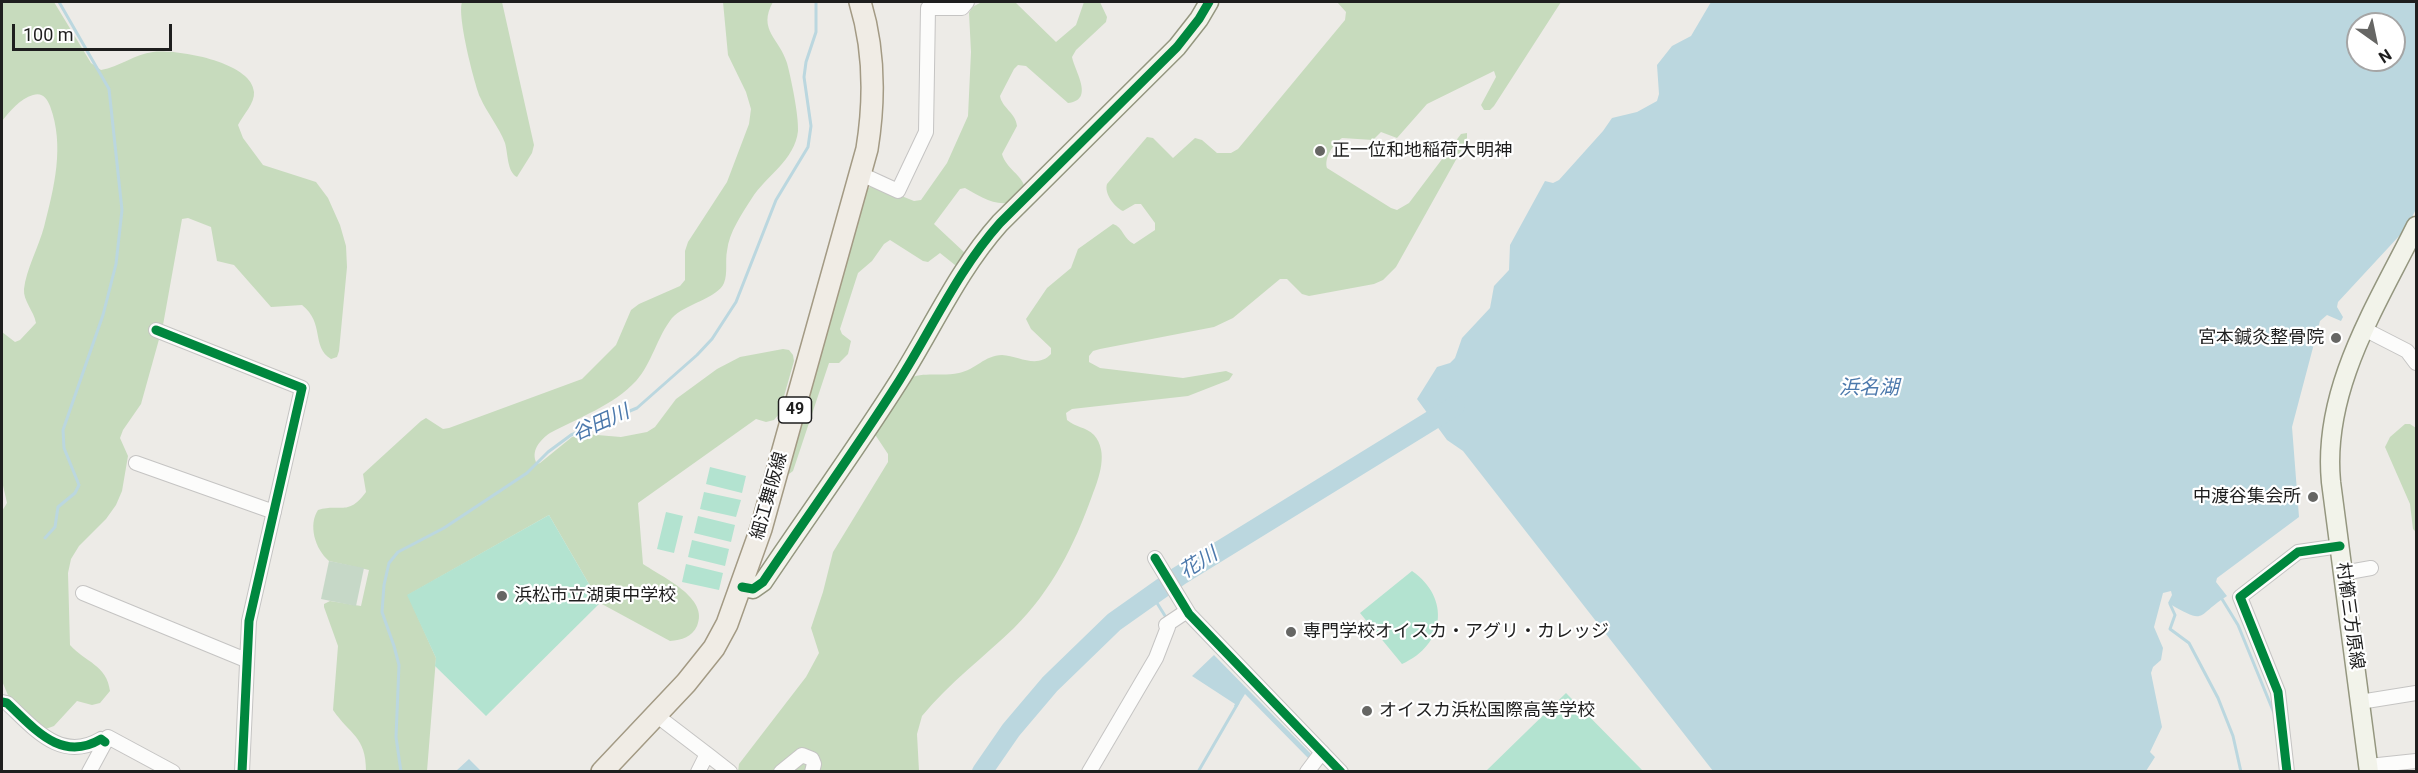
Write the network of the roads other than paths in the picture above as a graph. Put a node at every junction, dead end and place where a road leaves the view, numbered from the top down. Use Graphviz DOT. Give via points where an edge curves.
graph roads {
  1 [pos="860,2"];
  2 [pos="969,2"];
  3 [pos="1209,2"];
  4 [pos="861,174"];
  5 [pos="2416,226"];
  6 [pos="156,330"];
  7 [pos="2364,330"];
  8 [pos="2416,363"];
  9 [pos="136,463"];
  10 [pos="274,512"];
  11 [pos="2340,546"];
  12 [pos="1155,558"];
  13 [pos="2371,568"];
  14 [pos="2343,573"];
  15 [pos="741,587"];
  16 [pos="83,593"];
  17 [pos="1186,610"];
  18 [pos="247,658"];
  19 [pos="2416,693"];
  20 [pos="2,702"];
  21 [pos="2360,702"];
  22 [pos="656,715"];
  23 [pos="105,742"];
  24 [pos="1323,752"];
  25 [pos="708,754"];
  26 [pos="2416,760"];
  27 [pos="2369,769"];
  28 [pos="89,771"];
  29 [pos="172,771"];
  30 [pos="242,771"];
  31 [pos="602,771"];
  32 [pos="698,771"];
  33 [pos="730,771"];
  34 [pos="781,771"];
  35 [pos="812,771"];
  36 [pos="1089,771"];
  37 [pos="1307,771"];
  38 [pos="1341,771"];
  39 [pos="2287,771"];
  1 -- 4 [label="main road, 細江舞阪線 / 49" via="873,80 870,131"];
  2 -- 4 [label="street" via="962,8 928,8 926,132 898,190"];
  3 -- 15 [label="street" via="1177,47 979,247 887,400 763,582 753,589"];
  4 -- 15 [label="main road, 細江舞阪線 / 49" via="761,529"];
  5 -- 7 [label="street, 村櫛三方原線"];
  6 -- 10 [label="street" via="303,388"];
  7 -- 8 [label="street" via="2407,351"];
  7 -- 11 [label="street, 村櫛三方原線" via="2343,381 2331,431 2329,465"];
  9 -- 10 [label="street"];
  10 -- 18 [label="street" via="249,621"];
  11 -- 14 [label="street, 村櫛三方原線"];
  11 -- 39 [label="street" via="2298,552 2240,597 2280,700"];
  12 -- 17 [label="street"];
  13 -- 14 [label="street"];
  14 -- 21 [label="street, 村櫛三方原線"];
  15 -- 22 [label="main road, 細江舞阪線 / 49" via="719,641"];
  16 -- 18 [label="street"];
  17 -- 24 [label="street"];
  17 -- 36 [label="street" via="1166,625 1156,658"];
  18 -- 30 [label="street"];
  19 -- 21 [label="street"];
  20 -- 23 [label="street" via="50,741 81,748 101,739"];
  21 -- 27 [label="street, 村櫛三方原線"];
  22 -- 25 [label="street"];
  22 -- 31 [label="main road, 細江舞阪線 / 49"];
  23 -- 28 [label="street"];
  23 -- 29 [label="street" via="108,737"];
  24 -- 37 [label="street"];
  24 -- 38 [label="street"];
  25 -- 32 [label="street"];
  25 -- 33 [label="street"];
  26 -- 27 [label="street"];
  34 -- 35 [label="street" via="802,755 812,759"];
}
